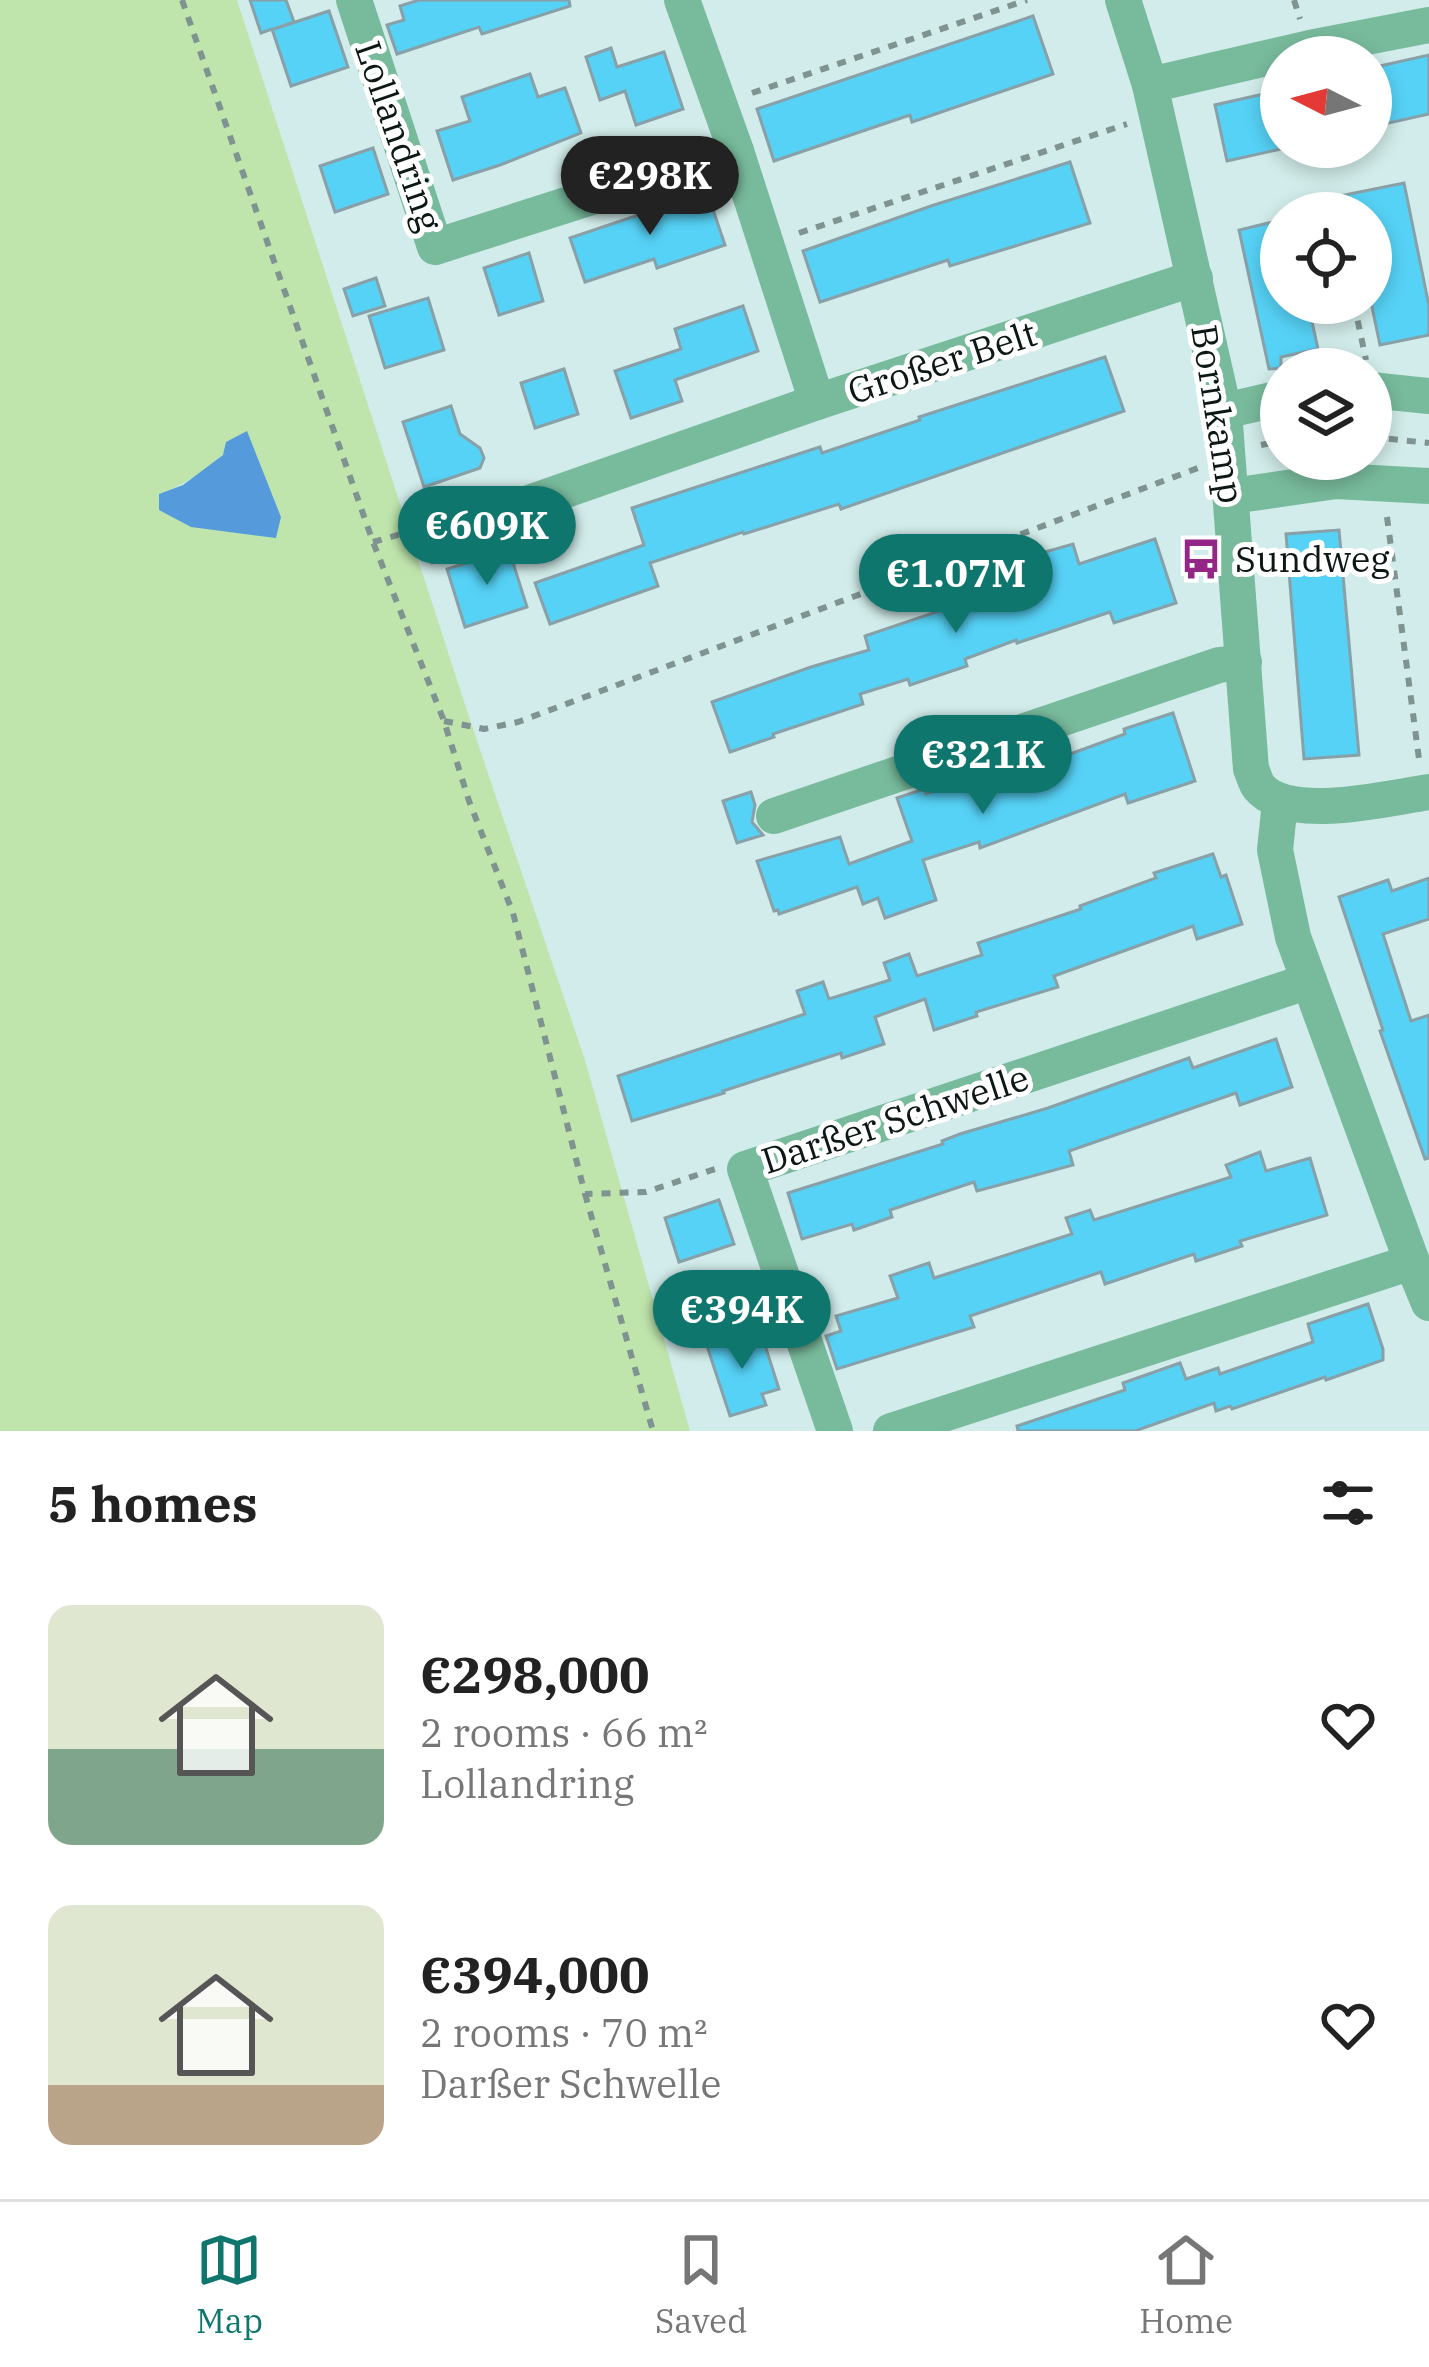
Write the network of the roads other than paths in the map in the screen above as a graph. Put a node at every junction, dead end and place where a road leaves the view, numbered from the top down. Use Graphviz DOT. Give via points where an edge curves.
graph roads {
  1 [pos="354,0"];
  2 [pos="682,0"];
  3 [pos="1123,0"];
  4 [pos="1429,25"];
  5 [pos="1150,85"];
  6 [pos="736,151"];
  7 [pos="1195,278"];
  8 [pos="1392,393"];
  9 [pos="1429,396"];
  10 [pos="817,402"];
  11 [pos="1260,403"];
  12 [pos="1224,411"];
  13 [pos="1429,486"];
  14 [pos="1232,496"];
  15 [pos="483,519"];
  16 [pos="1244,662"];
  17 [pos="1426,792"];
  18 [pos="1280,802"];
  19 [pos="774,816"];
  20 [pos="1309,981"];
  21 [pos="1412,1262"];
  22 [pos="1429,1303"];
  23 [pos="835,1431"];
  24 [pos="891,1431"];
  1 -- 6 [label="street, Lollandring" via="435,247"];
  2 -- 6 [label="street, Großer Belt"];
  3 -- 5 [label="street, Bornkamp"];
  4 -- 5 [label="street"];
  5 -- 7 [label="street, Bornkamp"];
  6 -- 10 [label="street, Großer Belt"];
  7 -- 10 [label="street, Großer Belt"];
  7 -- 12 [label="street, Bornkamp"];
  8 -- 9 [label="street"];
  10 -- 15 [label="street"];
  11 -- 12 [label="street"];
  12 -- 14 [label="street, Bornkamp"];
  13 -- 14 [label="street" via="1336,481"];
  14 -- 16 [label="street, Bornkamp"];
  16 -- 18 [label="street, Bornkamp" via="1251,769 1259,788"];
  16 -- 19 [label="street"];
  17 -- 18 [label="street" via="1313,808"];
  18 -- 20 [label="street" via="1275,850"];
  20 -- 21 [label="street"];
  20 -- 23 [label="street, Darßer Schwelle" via="745,1169"];
  21 -- 22 [label="street"];
  21 -- 24 [label="street"];
}
